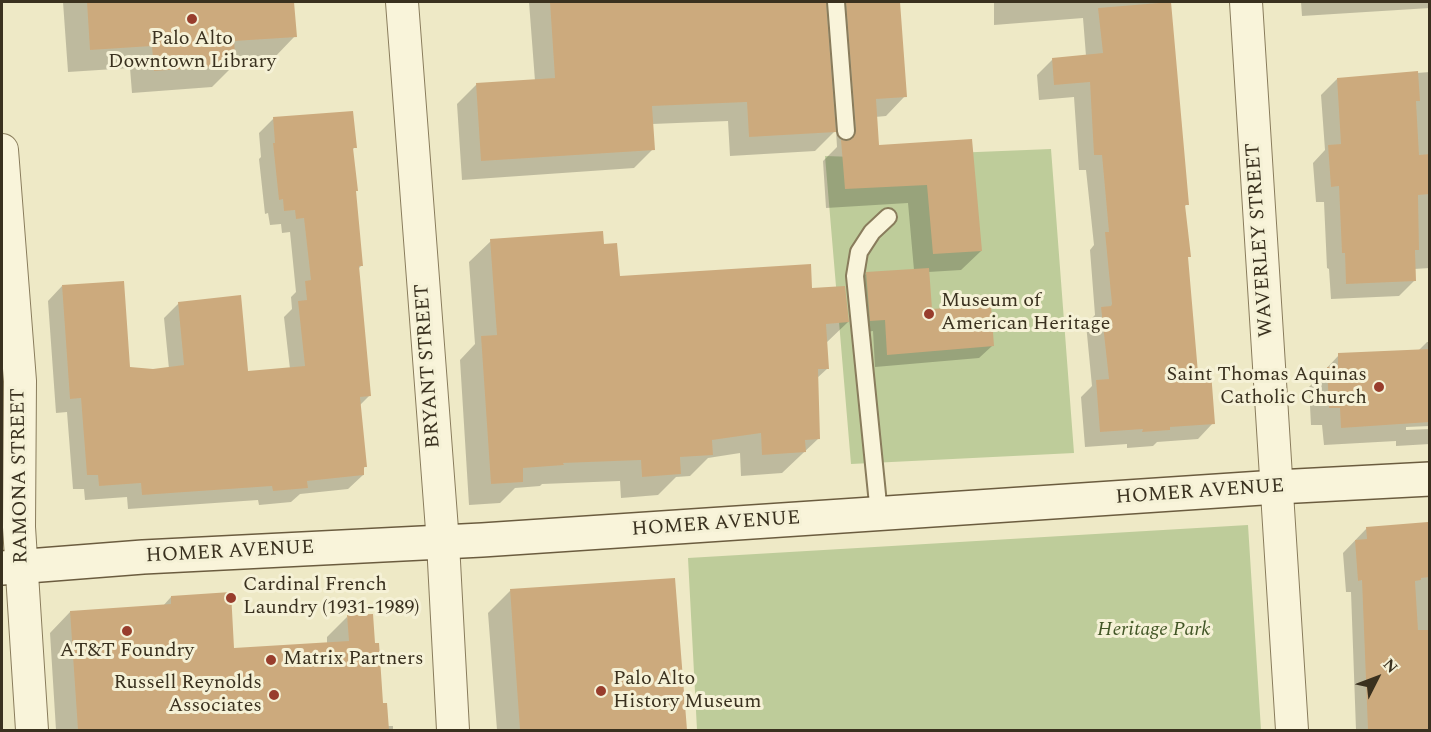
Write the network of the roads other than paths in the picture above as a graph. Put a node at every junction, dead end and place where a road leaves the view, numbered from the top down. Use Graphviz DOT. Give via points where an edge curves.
graph roads {
  1 [pos="402,2"];
  2 [pos="836,2"];
  3 [pos="1246,2"];
  4 [pos="846,131"];
  5 [pos="2,150"];
  6 [pos="888,217"];
  7 [pos="1430,479"];
  8 [pos="1277,487"];
  9 [pos="879,514"];
  10 [pos="442,543"];
  11 [pos="11,567"];
  12 [pos="32,730"];
  13 [pos="453,730"];
  14 [pos="1292,730"];
  1 -- 10 [label="street, BRYANT STREET"];
  2 -- 4 [label="lane"];
  3 -- 8 [label="street, WAVERLEY STREET"];
  5 -- 11 [label="street, RAMONA STREET" via="20,381 18,518"];
  6 -- 9 [label="lane" via="872,231 859,252 855,276"];
  7 -- 8 [label="street, HOMER AVENUE"];
  8 -- 9 [label="street, HOMER AVENUE"];
  8 -- 14 [label="street, WAVERLEY STREET"];
  9 -- 10 [label="street, HOMER AVENUE"];
  10 -- 11 [label="street, HOMER AVENUE"];
  10 -- 13 [label="street, BRYANT STREET"];
  11 -- 12 [label="street, RAMONA STREET"];
}
